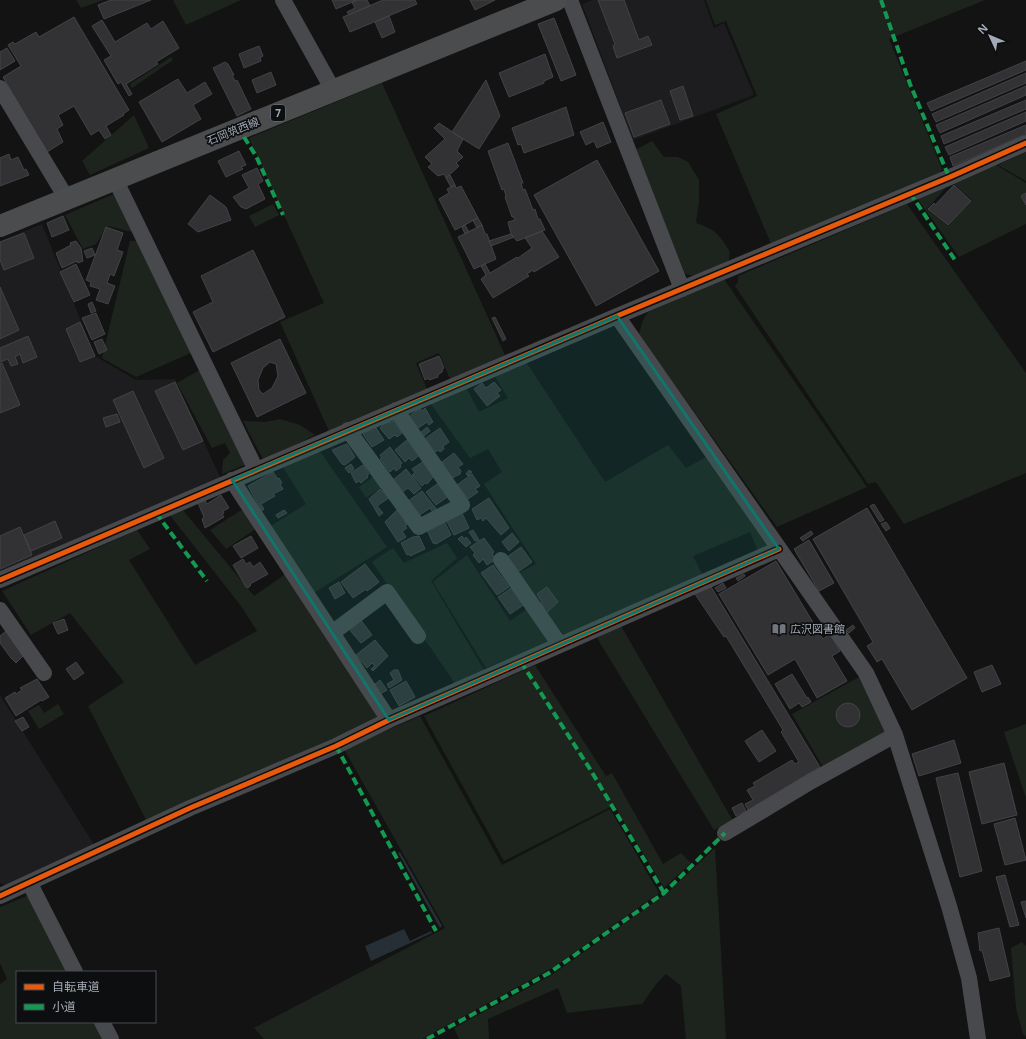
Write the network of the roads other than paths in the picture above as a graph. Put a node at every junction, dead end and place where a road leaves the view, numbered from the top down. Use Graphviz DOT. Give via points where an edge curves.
graph roads {
  1 [pos="283,0"];
  2 [pos="556,0"];
  3 [pos="570,0"];
  4 [pos="0,88"];
  5 [pos="333,90"];
  6 [pos="1026,143"];
  7 [pos="115,179"];
  8 [pos="67,199"];
  9 [pos="0,226"];
  10 [pos="682,289"];
  11 [pos="617,316"];
  12 [pos="396,410"];
  13 [pos="348,430"];
  14 [pos="256,470"];
  15 [pos="232,480"];
  16 [pos="779,549"];
  17 [pos="502,560"];
  18 [pos="0,580"];
  19 [pos="0,610"];
  20 [pos="332,633"];
  21 [pos="418,636"];
  22 [pos="560,645"];
  23 [pos="44,673"];
  24 [pos="389,720"];
  25 [pos="895,735"];
  26 [pos="724,833"];
  27 [pos="30,884"];
  28 [pos="0,896"];
  29 [pos="74,971"];
  30 [pos="103,1023"];
  31 [pos="111,1039"];
  32 [pos="978,1039"];
  1 -- 5 [label="street"];
  2 -- 5 [label="main road, 石岡筑西線 / 7"];
  3 -- 10 [label="street"];
  4 -- 8 [label="street"];
  5 -- 7 [label="main road, 石岡筑西線 / 7"];
  6 -- 10 [label="street"];
  7 -- 8 [label="main road, 石岡筑西線 / 7"];
  7 -- 14 [label="street"];
  8 -- 9 [label="main road, 石岡筑西線 / 7"];
  10 -- 11 [label="street"];
  11 -- 12 [label="street"];
  11 -- 16 [label="street"];
  12 -- 13 [label="street"];
  12 -- 13 [label="street" via="462,505 419,527"];
  13 -- 14 [label="street"];
  14 -- 15 [label="street"];
  15 -- 18 [label="street"];
  15 -- 20 [label="street"];
  16 -- 22 [label="street"];
  16 -- 25 [label="street" via="866,673"];
  17 -- 22 [label="street"];
  19 -- 23 [label="street"];
  20 -- 21 [label="street" via="387,592"];
  20 -- 24 [label="street"];
  22 -- 24 [label="street"];
  24 -- 27 [label="street" via="336,746 190,808"];
  25 -- 26 [label="street"];
  25 -- 32 [label="street" via="969,978"];
  27 -- 28 [label="street"];
  27 -- 29 [label="street"];
  30 -- 31 [label="street"];
}
